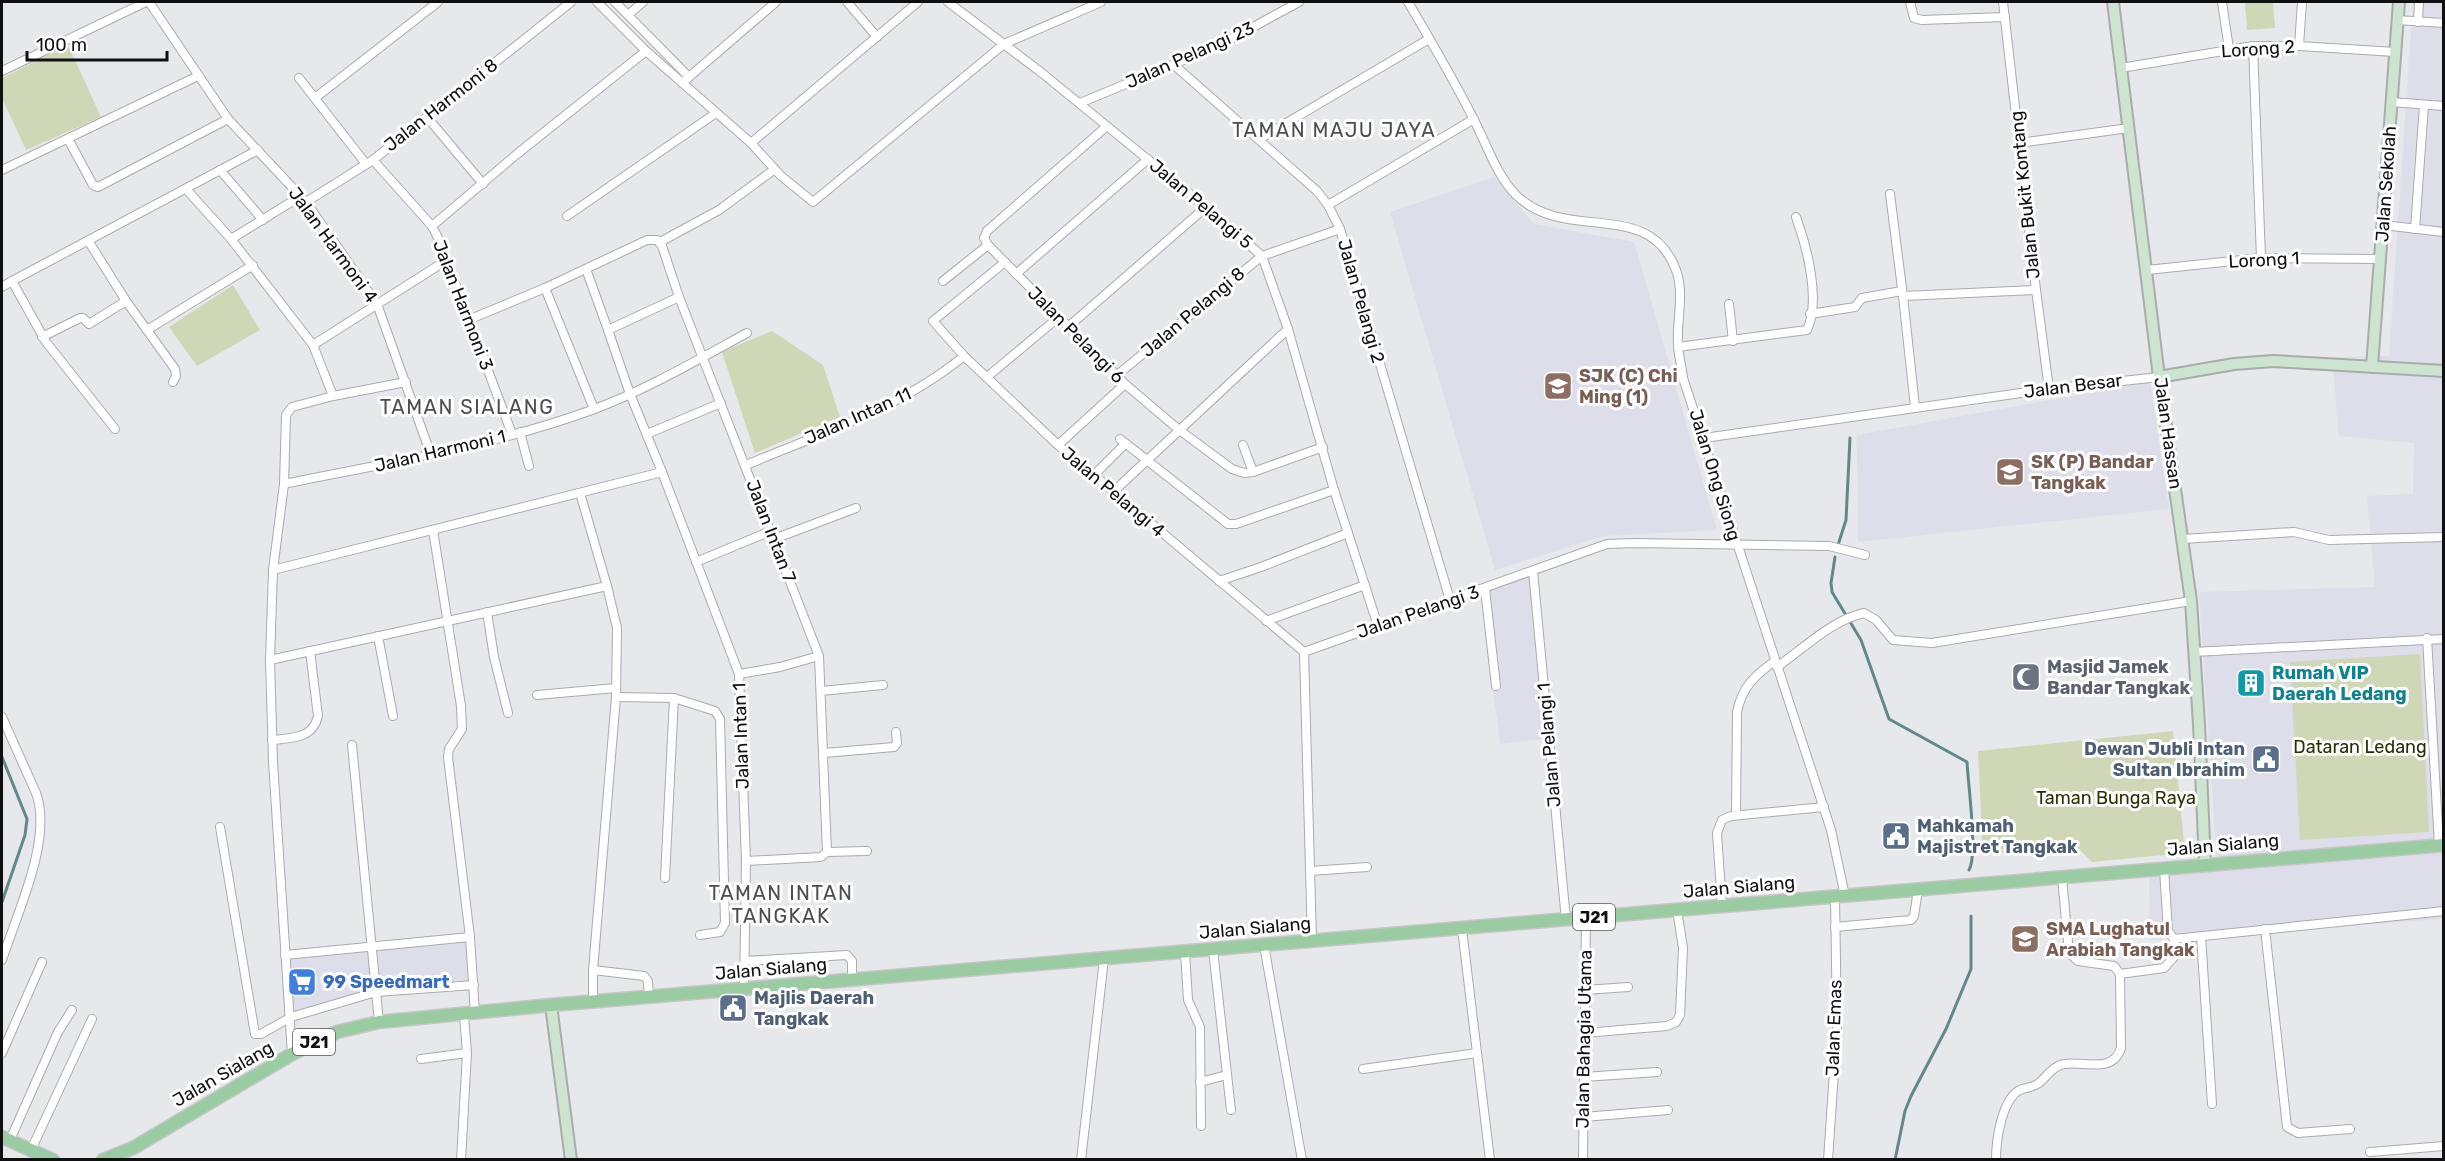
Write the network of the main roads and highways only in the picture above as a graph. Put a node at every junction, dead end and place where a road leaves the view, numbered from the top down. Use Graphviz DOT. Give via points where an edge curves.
graph roads {
  1 [pos="2441,845"];
  2 [pos="6,1138"];
  3 [pos="53,1160"];
  4 [pos="103,1160"];
  1 -- 4 [label="main road, Jalan Sialang / J21" via="379,1022 337,1032 292,1054 133,1148"];
  2 -- 3 [label="main road"];
}
